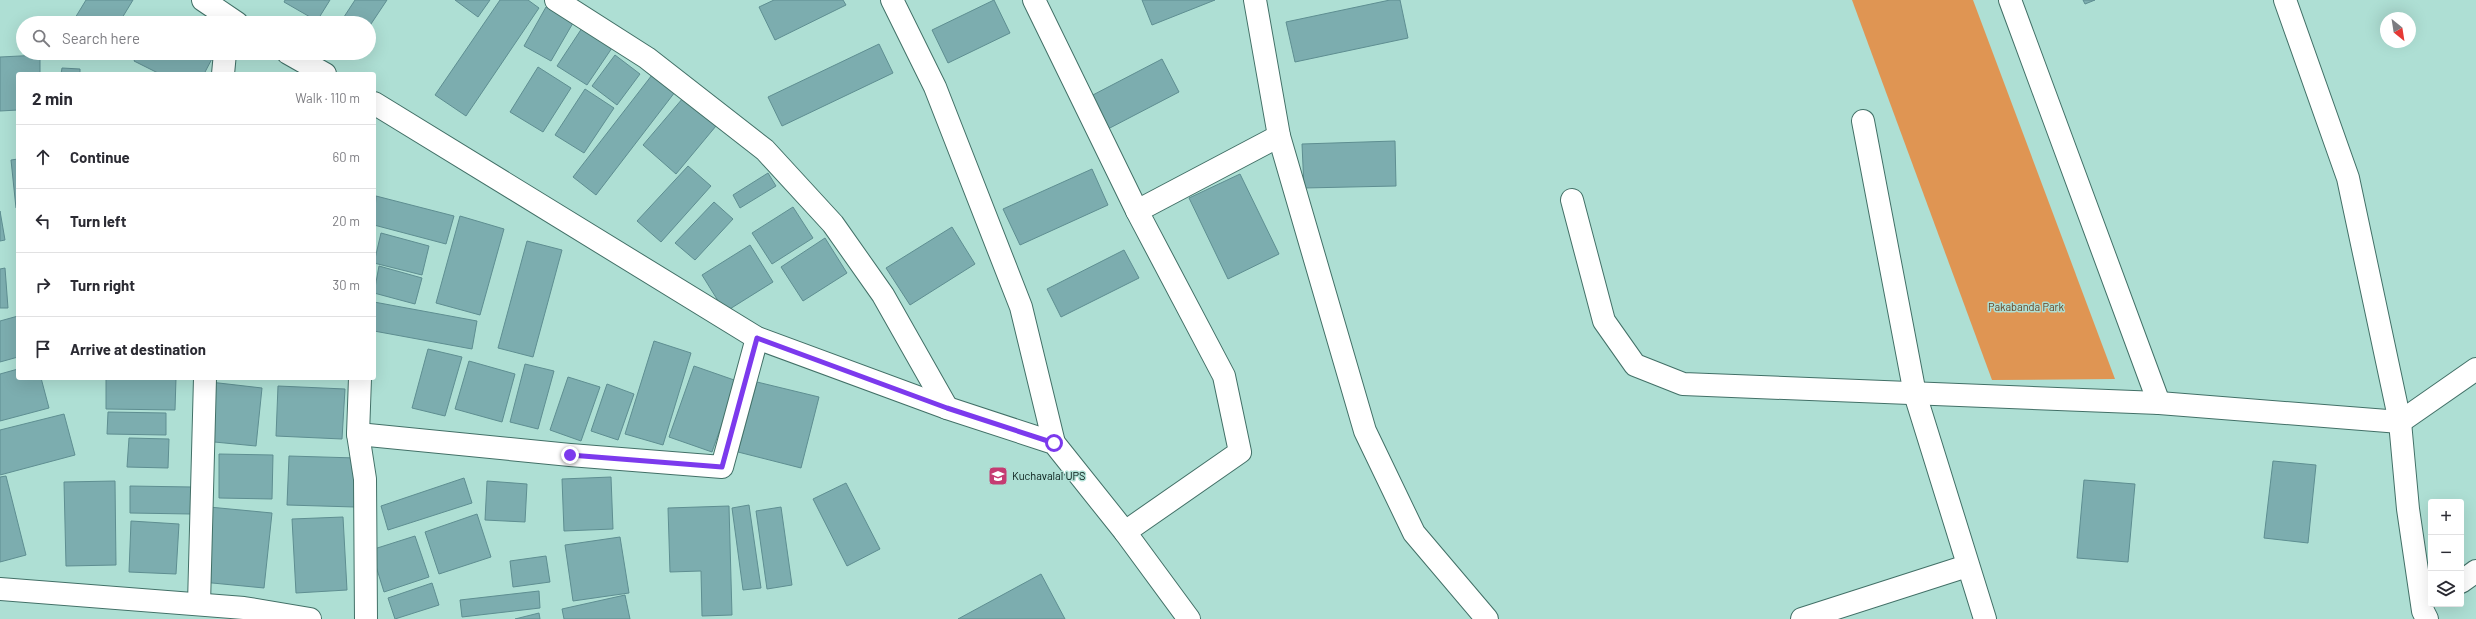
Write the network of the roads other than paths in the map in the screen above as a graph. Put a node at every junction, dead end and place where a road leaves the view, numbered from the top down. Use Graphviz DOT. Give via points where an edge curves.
graph roads {
  1 [pos="203,0"];
  2 [pos="556,0"];
  3 [pos="892,0"];
  4 [pos="1034,0"];
  5 [pos="1255,0"];
  6 [pos="2010,0"];
  7 [pos="2285,0"];
  8 [pos="224,16"];
  9 [pos="224,60"];
  10 [pos="300,60"];
  11 [pos="223,72"];
  12 [pos="321,72"];
  13 [pos="376,104"];
  14 [pos="1863,122"];
  15 [pos="1279,136"];
  16 [pos="1572,200"];
  17 [pos="1137,210"];
  18 [pos="757,338"];
  19 [pos="2476,369"];
  20 [pos="205,380"];
  21 [pos="360,380"];
  22 [pos="1915,394"];
  23 [pos="2159,404"];
  24 [pos="947,408"];
  25 [pos="2400,422"];
  26 [pos="358,434"];
  27 [pos="1054,443"];
  28 [pos="1125,532"];
  29 [pos="1967,566"];
  30 [pos="2476,571"];
  31 [pos="2464,580"];
  32 [pos="0,589"];
  33 [pos="199,604"];
  34 [pos="2427,611"];
  35 [pos="244,613"];
  36 [pos="310,619"];
  37 [pos="366,619"];
  38 [pos="1189,619"];
  39 [pos="1487,619"];
  40 [pos="1802,619"];
  41 [pos="1985,619"];
  1 -- 8 [label="street"];
  2 -- 24 [label="street" via="647,58 765,150 833,224 883,295"];
  3 -- 27 [label="street" via="935,87 1021,307"];
  4 -- 17 [label="street"];
  5 -- 15 [label="street"];
  6 -- 23 [label="street"];
  7 -- 25 [label="street" via="2348,178"];
  9 -- 11 [label="street"];
  10 -- 12 [label="street"];
  13 -- 18 [label="street"];
  14 -- 22 [label="street"];
  15 -- 17 [label="street"];
  15 -- 39 [label="street" via="1365,431 1414,533"];
  16 -- 22 [label="street" via="1604,321 1635,364 1683,384"];
  17 -- 28 [label="street" via="1224,376 1240,452"];
  18 -- 24 [label="street"];
  18 -- 26 [label="street" via="722,467"];
  19 -- 25 [label="street"];
  20 -- 33 [label="street"];
  21 -- 26 [label="street"];
  22 -- 23 [label="street"];
  22 -- 29 [label="street"];
  23 -- 25 [label="street"];
  24 -- 27 [label="street"];
  25 -- 34 [label="street" via="2408,509"];
  26 -- 37 [label="street" via="365,479"];
  27 -- 28 [label="street"];
  28 -- 38 [label="street"];
  29 -- 40 [label="street"];
  29 -- 41 [label="street"];
  30 -- 31 [label="street"];
  32 -- 33 [label="street"];
  33 -- 35 [label="street"];
  35 -- 36 [label="street"];
}
